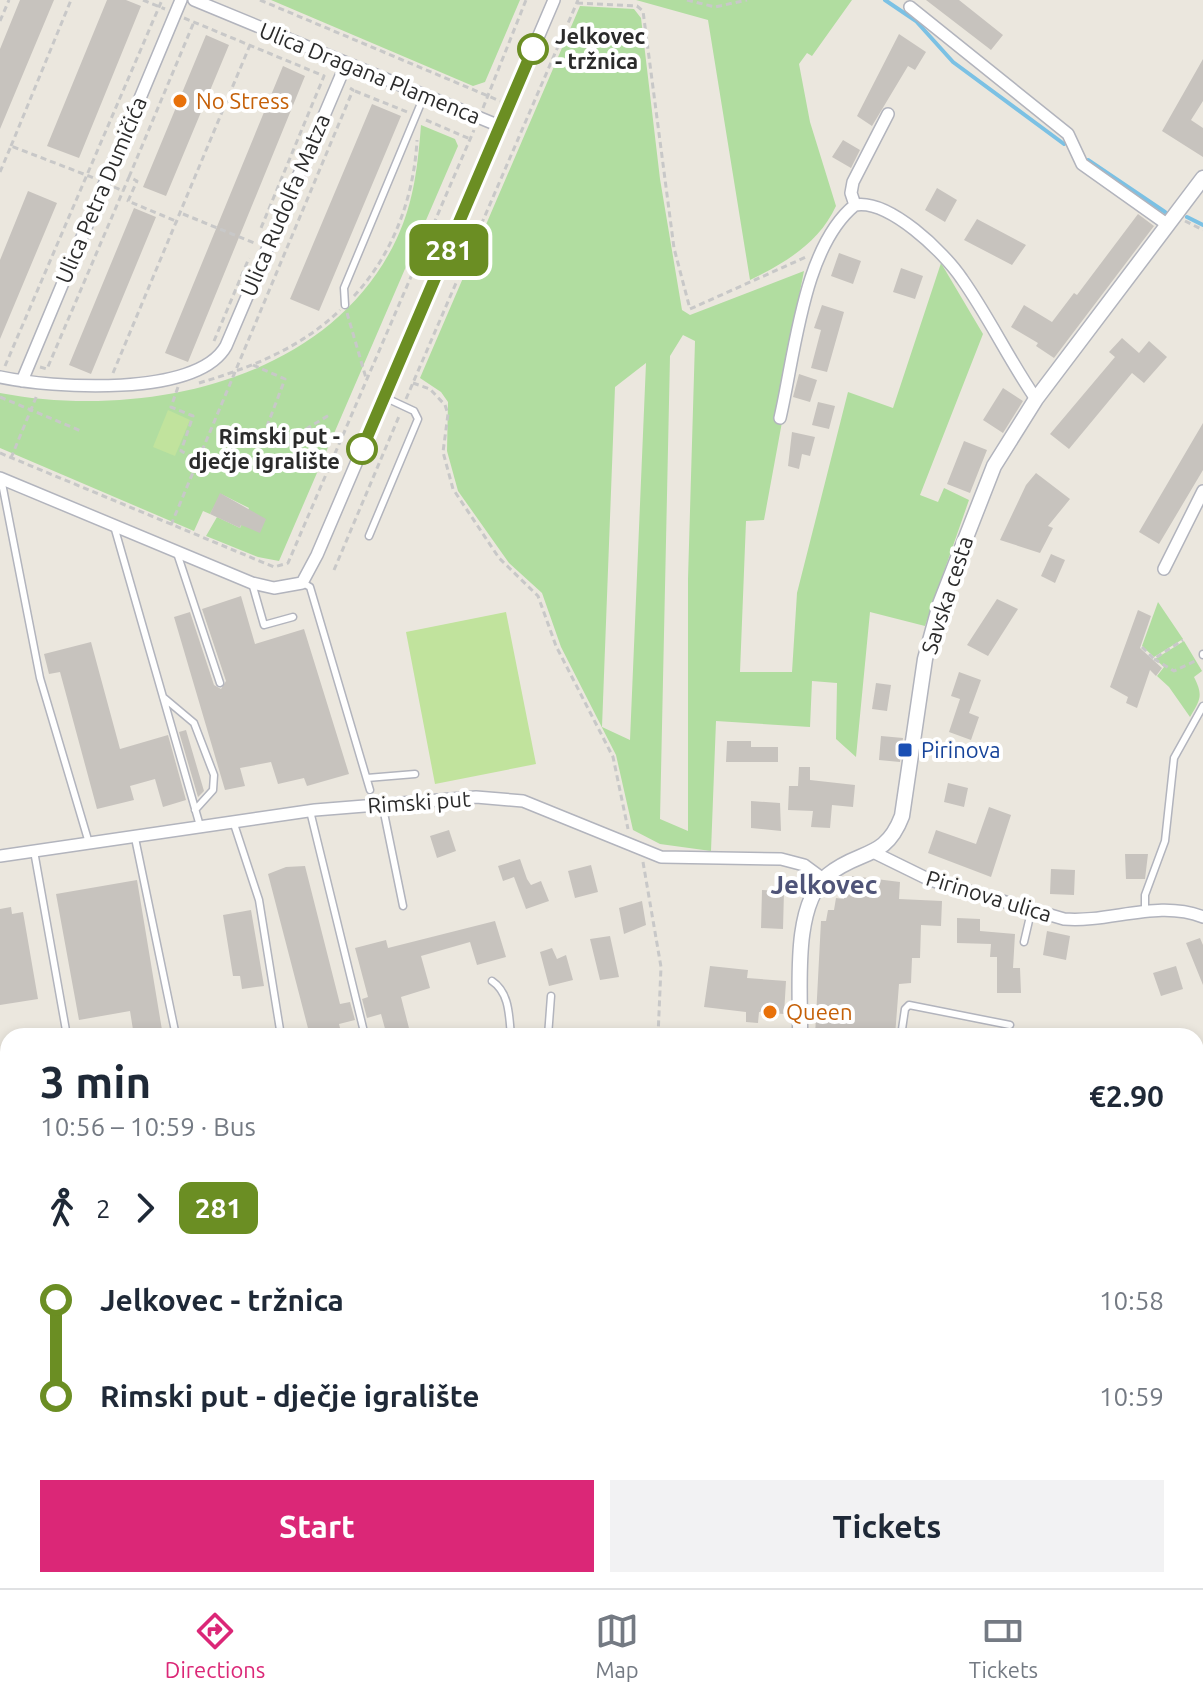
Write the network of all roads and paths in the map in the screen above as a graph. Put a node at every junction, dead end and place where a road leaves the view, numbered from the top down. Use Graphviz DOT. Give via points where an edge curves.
graph roads {
  1 [pos="9,0"];
  2 [pos="71,0"];
  3 [pos="143,0"];
  4 [pos="162,0"];
  5 [pos="181,0"];
  6 [pos="194,0"];
  7 [pos="260,0"];
  8 [pos="526,0"];
  9 [pos="554,0"];
  10 [pos="644,0"];
  11 [pos="687,0"];
  12 [pos="747,0"];
  13 [pos="578,2"];
  14 [pos="157,6"];
  15 [pos="637,6"];
  16 [pos="910,7"];
  17 [pos="181,17"];
  18 [pos="0,21"];
  19 [pos="194,22"];
  20 [pos="344,36"];
  21 [pos="341,44"];
  22 [pos="250,45"];
  23 [pos="346,64"];
  24 [pos="343,85"];
  25 [pos="353,90"];
  26 [pos="424,96"];
  27 [pos="487,96"];
  28 [pos="521,111"];
  29 [pos="529,114"];
  30 [pos="888,114"];
  31 [pos="417,116"];
  32 [pos="479,118"];
  33 [pos="502,127"];
  34 [pos="470,139"];
  35 [pos="11,146"];
  36 [pos="0,172"];
  37 [pos="86,175"];
  38 [pos="129,177"];
  39 [pos="1203,178"];
  40 [pos="98,180"];
  41 [pos="109,185"];
  42 [pos="123,191"];
  43 [pos="855,205"];
  44 [pos="182,213"];
  45 [pos="1171,221"];
  46 [pos="178,222"];
  47 [pos="261,229"];
  48 [pos="1203,230"];
  49 [pos="260,246"];
  50 [pos="820,250"];
  51 [pos="249,257"];
  52 [pos="345,305"];
  53 [pos="223,345"];
  54 [pos="253,365"];
  55 [pos="40,367"];
  56 [pos="47,369"];
  57 [pos="237,372"];
  58 [pos="2,373"];
  59 [pos="51,374"];
  60 [pos="126,375"];
  61 [pos="367,380"];
  62 [pos="22,381"];
  63 [pos="413,383"];
  64 [pos="178,387"];
  65 [pos="166,390"];
  66 [pos="29,393"];
  67 [pos="0,397"];
  68 [pos="384,397"];
  69 [pos="406,399"];
  70 [pos="1036,399"];
  71 [pos="31,410"];
  72 [pos="401,411"];
  73 [pos="331,414"];
  74 [pos="780,418"];
  75 [pos="81,431"];
  76 [pos="278,440"];
  77 [pos="0,453"];
  78 [pos="11,458"];
  79 [pos="199,460"];
  80 [pos="332,462"];
  81 [pos="0,478"];
  82 [pos="1203,491"];
  83 [pos="171,525"];
  84 [pos="114,526"];
  85 [pos="369,536"];
  86 [pos="177,553"];
  87 [pos="1164,569"];
  88 [pos="334,570"];
  89 [pos="252,583"];
  90 [pos="302,583"];
  91 [pos="293,617"];
  92 [pos="1183,640"];
  93 [pos="1142,647"];
  94 [pos="1154,659"];
  95 [pos="1196,661"];
  96 [pos="220,683"];
  97 [pos="163,697"];
  98 [pos="1203,706"];
  99 [pos="415,774"];
  100 [pos="367,778"];
  101 [pos="370,790"];
  102 [pos="382,803"];
  103 [pos="195,810"];
  104 [pos="310,811"];
  105 [pos="234,824"];
  106 [pos="201,829"];
  107 [pos="629,837"];
  108 [pos="135,838"];
  109 [pos="89,844"];
  110 [pos="34,851"];
  111 [pos="875,853"];
  112 [pos="0,856"];
  113 [pos="643,862"];
  114 [pos="823,879"];
  115 [pos="403,906"];
  116 [pos="1145,911"];
  117 [pos="1031,912"];
  118 [pos="1203,916"];
  119 [pos="1024,942"];
  120 [pos="492,981"];
  121 [pos="551,996"];
  122 [pos="1010,1025"];
  123 [pos="66,1028"];
  124 [pos="174,1028"];
  125 [pos="280,1028"];
  126 [pos="363,1028"];
  127 [pos="511,1028"];
  128 [pos="549,1028"];
  129 [pos="658,1028"];
  130 [pos="800,1028"];
  131 [pos="902,1028"];
  1 -- 18 [label="path"];
  2 -- 35 [label="path"];
  3 -- 14 [label="path"];
  4 -- 14 [label="path"];
  5 -- 62 [label="street, Ulica Petra Dumičića"];
  6 -- 23 [label="street, Ulica Dragana Plamenca"];
  7 -- 20 [label="path"];
  8 -- 27 [label="path"];
  9 -- 33 [label="street"];
  10 -- 15 [label="path"];
  11 -- 12 [label="path" via="715,7"];
  13 -- 15 [label="path"];
  13 -- 29 [label="path"];
  14 -- 37 [label="path"];
  15 -- 50 [label="path" via="645,17 674,248 690,309"];
  16 -- 45 [label="street" via="1068,134 1082,164"];
  17 -- 19 [label="path"];
  19 -- 22 [label="path"];
  19 -- 38 [label="path"];
  20 -- 21 [label="path"];
  20 -- 27 [label="path"];
  22 -- 44 [label="path"];
  22 -- 47 [label="path" via="324,76"];
  23 -- 26 [label="street, Ulica Dragana Plamenca"];
  23 -- 53 [label="street, Ulica Rudolfa Matza"];
  24 -- 25 [label="path"];
  25 -- 31 [label="path"];
  25 -- 57 [label="path"];
  26 -- 31 [label="lane"];
  26 -- 32 [label="street, Ulica Dragana Plamenca"];
  27 -- 32 [label="path"];
  28 -- 29 [label="path"];
  29 -- 63 [label="path"];
  30 -- 43 [label="street" via="853,182"];
  31 -- 34 [label="path"];
  31 -- 52 [label="lane" via="344,288"];
  31 -- 52 [label="path" via="408,200 394,237 366,283"];
  32 -- 33 [label="street, Ulica Dragana Plamenca"];
  32 -- 34 [label="path"];
  33 -- 68 [label="street"];
  34 -- 61 [label="path"];
  35 -- 36 [label="path"];
  35 -- 37 [label="path"];
  37 -- 40 [label="path"];
  37 -- 58 [label="path"];
  38 -- 42 [label="path"];
  38 -- 46 [label="path" via="137,181 128,201"];
  39 -- 45 [label="street, Savska cesta"];
  41 -- 42 [label="path"];
  42 -- 56 [label="path"];
  43 -- 50 [label="street"];
  43 -- 70 [label="street" via="886,210 948,261"];
  44 -- 46 [label="path"];
  44 -- 49 [label="path"];
  45 -- 48 [label="path"];
  45 -- 70 [label="street, Savska cesta"];
  46 -- 60 [label="path" via="111,377"];
  50 -- 74 [label="street"];
  51 -- 53 [label="path" via="212,341"];
  52 -- 54 [label="path" via="301,340"];
  52 -- 61 [label="path"];
  53 -- 62 [label="street" via="214,363 204,368 142,383"];
  54 -- 57 [label="path"];
  54 -- 76 [label="path" via="285,379 264,434"];
  55 -- 56 [label="path"];
  56 -- 59 [label="path"];
  57 -- 64 [label="path"];
  57 -- 79 [label="path"];
  58 -- 62 [label="street"];
  61 -- 80 [label="path"];
  63 -- 69 [label="path"];
  63 -- 107 [label="path" via="430,389 445,405 443,452 453,489 499,558 538,596 556,646 613,757"];
  64 -- 65 [label="path"];
  64 -- 79 [label="path" via="171,407 193,416 181,451"];
  66 -- 71 [label="path" via="38,394"];
  67 -- 71 [label="path"];
  68 -- 85 [label="lane" via="414,411 418,419"];
  68 -- 90 [label="street"];
  70 -- 111 [label="street, Savska cesta" via="994,466 940,604 925,659 902,816 895,834"];
  71 -- 75 [label="path"];
  71 -- 78 [label="path"];
  72 -- 88 [label="path"];
  73 -- 76 [label="path"];
  76 -- 80 [label="path"];
  77 -- 78 [label="path"];
  78 -- 83 [label="path"];
  79 -- 83 [label="path"];
  80 -- 83 [label="path" via="288,563 281,567"];
  81 -- 84 [label="street"];
  81 -- 109 [label="lane" via="40,678"];
  82 -- 87 [label="street"];
  84 -- 86 [label="street"];
  84 -- 97 [label="lane"];
  86 -- 89 [label="street"];
  86 -- 96 [label="lane"];
  89 -- 90 [label="street" via="283,588"];
  89 -- 91 [label="lane" via="264,625"];
  90 -- 100 [label="lane" via="310,587"];
  92 -- 94 [label="path"];
  93 -- 94 [label="path"];
  94 -- 95 [label="path" via="1174,671"];
  97 -- 103 [label="lane"];
  97 -- 103 [label="lane" via="194,723 214,775 213,790"];
  98 -- 116 [label="lane" via="1174,758 1165,841 1145,895"];
  99 -- 100 [label="lane"];
  100 -- 101 [label="lane"];
  102 -- 104 [label="street, Rimski put"];
  102 -- 114 [label="street, Rimski put" via="476,797 523,801 661,857 781,859 804,865"];
  102 -- 115 [label="lane"];
  103 -- 106 [label="lane"];
  104 -- 105 [label="street, Rimski put"];
  104 -- 126 [label="lane"];
  105 -- 106 [label="street, Rimski put"];
  105 -- 125 [label="lane" via="259,900"];
  106 -- 108 [label="street, Rimski put"];
  108 -- 109 [label="street, Rimski put"];
  108 -- 124 [label="lane"];
  109 -- 110 [label="street, Rimski put"];
  110 -- 112 [label="street, Rimski put"];
  110 -- 123 [label="lane"];
  111 -- 114 [label="street, Savska cesta"];
  111 -- 117 [label="street, Pirinova ulica" via="930,880"];
  113 -- 129 [label="path" via="661,967"];
  114 -- 130 [label="street" via="804,925"];
  116 -- 117 [label="street, Pirinova ulica" via="1085,921"];
  116 -- 118 [label="street, Pirinova ulica"];
  117 -- 119 [label="lane"];
  120 -- 127 [label="lane" via="510,1013"];
  121 -- 128 [label="lane"];
  122 -- 131 [label="lane" via="909,1005"];
}
